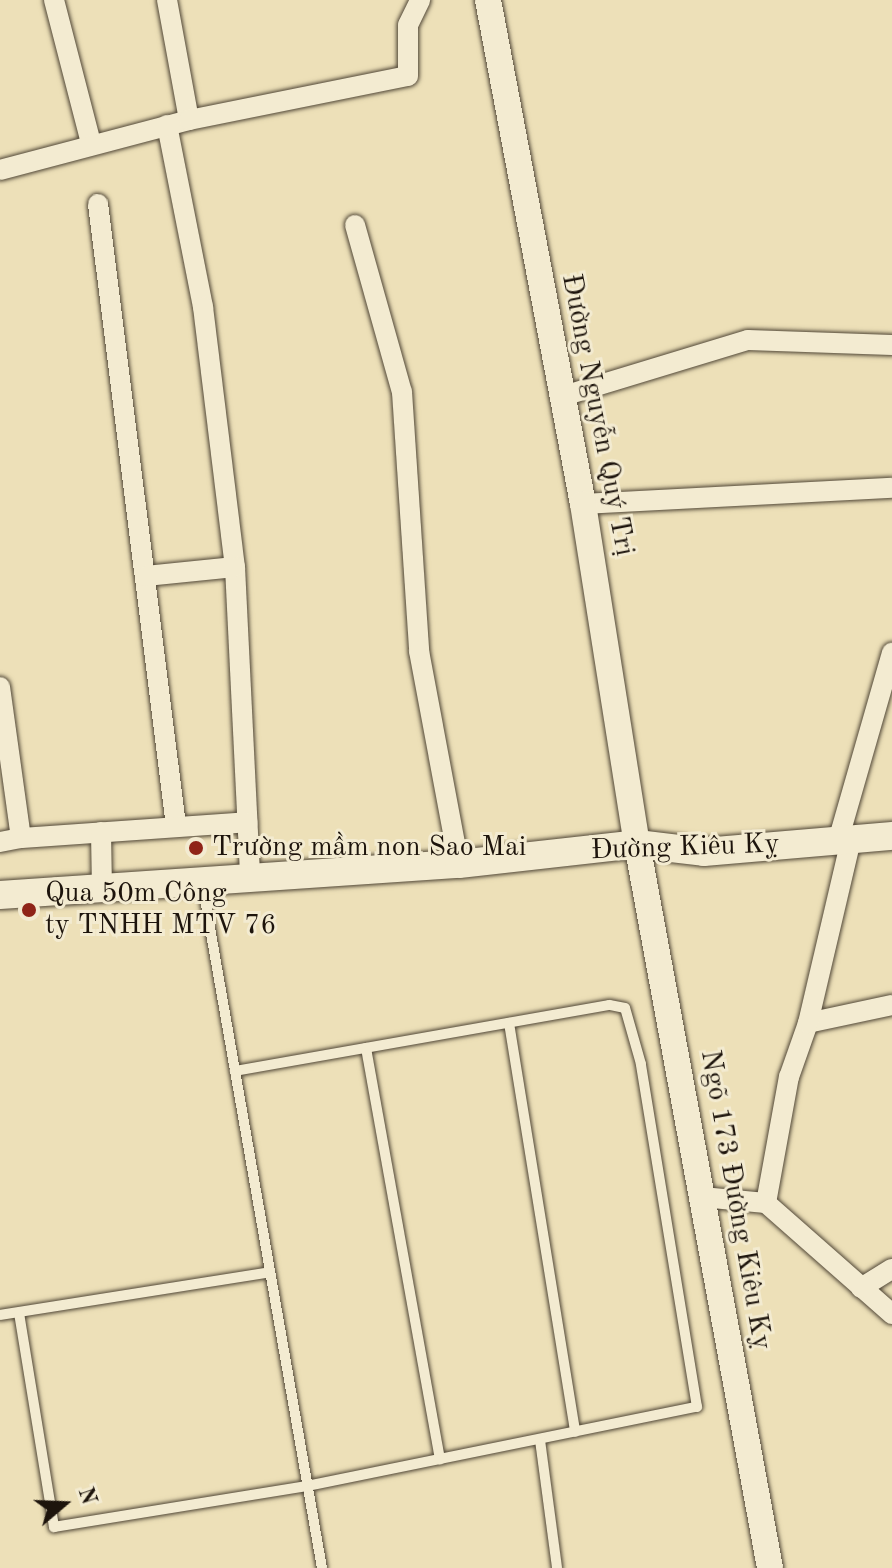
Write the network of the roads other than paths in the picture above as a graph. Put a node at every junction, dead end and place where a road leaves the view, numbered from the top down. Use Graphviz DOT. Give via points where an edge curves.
graph roads {
  1 [pos="54,0"];
  2 [pos="167,0"];
  3 [pos="420,0"];
  4 [pos="488,0"];
  5 [pos="189,120"];
  6 [pos="167,125"];
  7 [pos="91,143"];
  8 [pos="0,170"];
  9 [pos="98,204"];
  10 [pos="355,225"];
  11 [pos="892,345"];
  12 [pos="560,397"];
  13 [pos="892,488"];
  14 [pos="583,504"];
  15 [pos="235,567"];
  16 [pos="146,576"];
  17 [pos="892,653"];
  18 [pos="0,687"];
  19 [pos="247,822"];
  20 [pos="176,826"];
  21 [pos="101,832"];
  22 [pos="892,836"];
  23 [pos="21,838"];
  24 [pos="844,840"];
  25 [pos="0,842"];
  26 [pos="637,844"];
  27 [pos="459,864"];
  28 [pos="250,875"];
  29 [pos="201,881"];
  30 [pos="102,887"];
  31 [pos="0,895"];
  32 [pos="892,1005"];
  33 [pos="509,1023"];
  34 [pos="808,1023"];
  35 [pos="366,1048"];
  36 [pos="235,1071"];
  37 [pos="702,1197"];
  38 [pos="766,1203"];
  39 [pos="892,1269"];
  40 [pos="270,1272"];
  41 [pos="861,1288"];
  42 [pos="19,1313"];
  43 [pos="892,1314"];
  44 [pos="0,1315"];
  45 [pos="575,1432"];
  46 [pos="540,1440"];
  47 [pos="440,1459"];
  48 [pos="307,1486"];
  49 [pos="322,1568"];
  50 [pos="557,1568"];
  51 [pos="770,1568"];
  1 -- 7 [label="street"];
  2 -- 5 [label="street"];
  3 -- 5 [label="street" via="408,25 408,76"];
  4 -- 12 [label="street, Đường Nguyễn Quý Trị"];
  5 -- 6 [label="street"];
  6 -- 7 [label="street"];
  6 -- 15 [label="street" via="203,307"];
  7 -- 8 [label="street"];
  9 -- 16 [label="street"];
  10 -- 27 [label="street" via="402,392 419,651"];
  11 -- 12 [label="street" via="748,340"];
  12 -- 14 [label="street, Đường Nguyễn Quý Trị"];
  13 -- 14 [label="street"];
  14 -- 26 [label="street, Đường Nguyễn Quý Trị"];
  15 -- 16 [label="street"];
  15 -- 19 [label="street"];
  16 -- 20 [label="street"];
  17 -- 24 [label="street"];
  18 -- 23 [label="street"];
  19 -- 20 [label="street"];
  19 -- 28 [label="street"];
  20 -- 21 [label="street"];
  21 -- 23 [label="street"];
  21 -- 30 [label="street"];
  22 -- 24 [label="main road, Đường Kiêu Kỵ"];
  23 -- 25 [label="street"];
  24 -- 26 [label="main road, Đường Kiêu Kỵ" via="704,852"];
  24 -- 34 [label="street"];
  26 -- 27 [label="main road, Đường Kiêu Kỵ"];
  26 -- 37 [label="street, Ngõ 173 Đường Kiêu Kỵ"];
  27 -- 28 [label="main road, Đường Kiêu Kỵ"];
  28 -- 29 [label="main road, Đường Kiêu Kỵ"];
  29 -- 30 [label="main road, Đường Kiêu Kỵ"];
  29 -- 36 [label="lane"];
  30 -- 31 [label="main road, Đường Kiêu Kỵ"];
  32 -- 34 [label="street"];
  33 -- 35 [label="lane"];
  33 -- 45 [label="lane"];
  33 -- 45 [label="lane" via="609,1005 629,1014 699,1399 697,1407 679,1414"];
  34 -- 38 [label="street" via="789,1077"];
  35 -- 36 [label="lane"];
  35 -- 47 [label="lane"];
  36 -- 40 [label="lane"];
  37 -- 38 [label="street"];
  37 -- 51 [label="street, Ngõ 173 Đường Kiêu Kỵ"];
  38 -- 41 [label="street"];
  39 -- 41 [label="street"];
  40 -- 42 [label="lane"];
  40 -- 48 [label="lane"];
  41 -- 43 [label="street"];
  42 -- 44 [label="lane"];
  42 -- 48 [label="lane" via="54,1527"];
  45 -- 46 [label="lane"];
  46 -- 47 [label="lane"];
  46 -- 50 [label="lane"];
  47 -- 48 [label="lane"];
  48 -- 49 [label="lane"];
}
